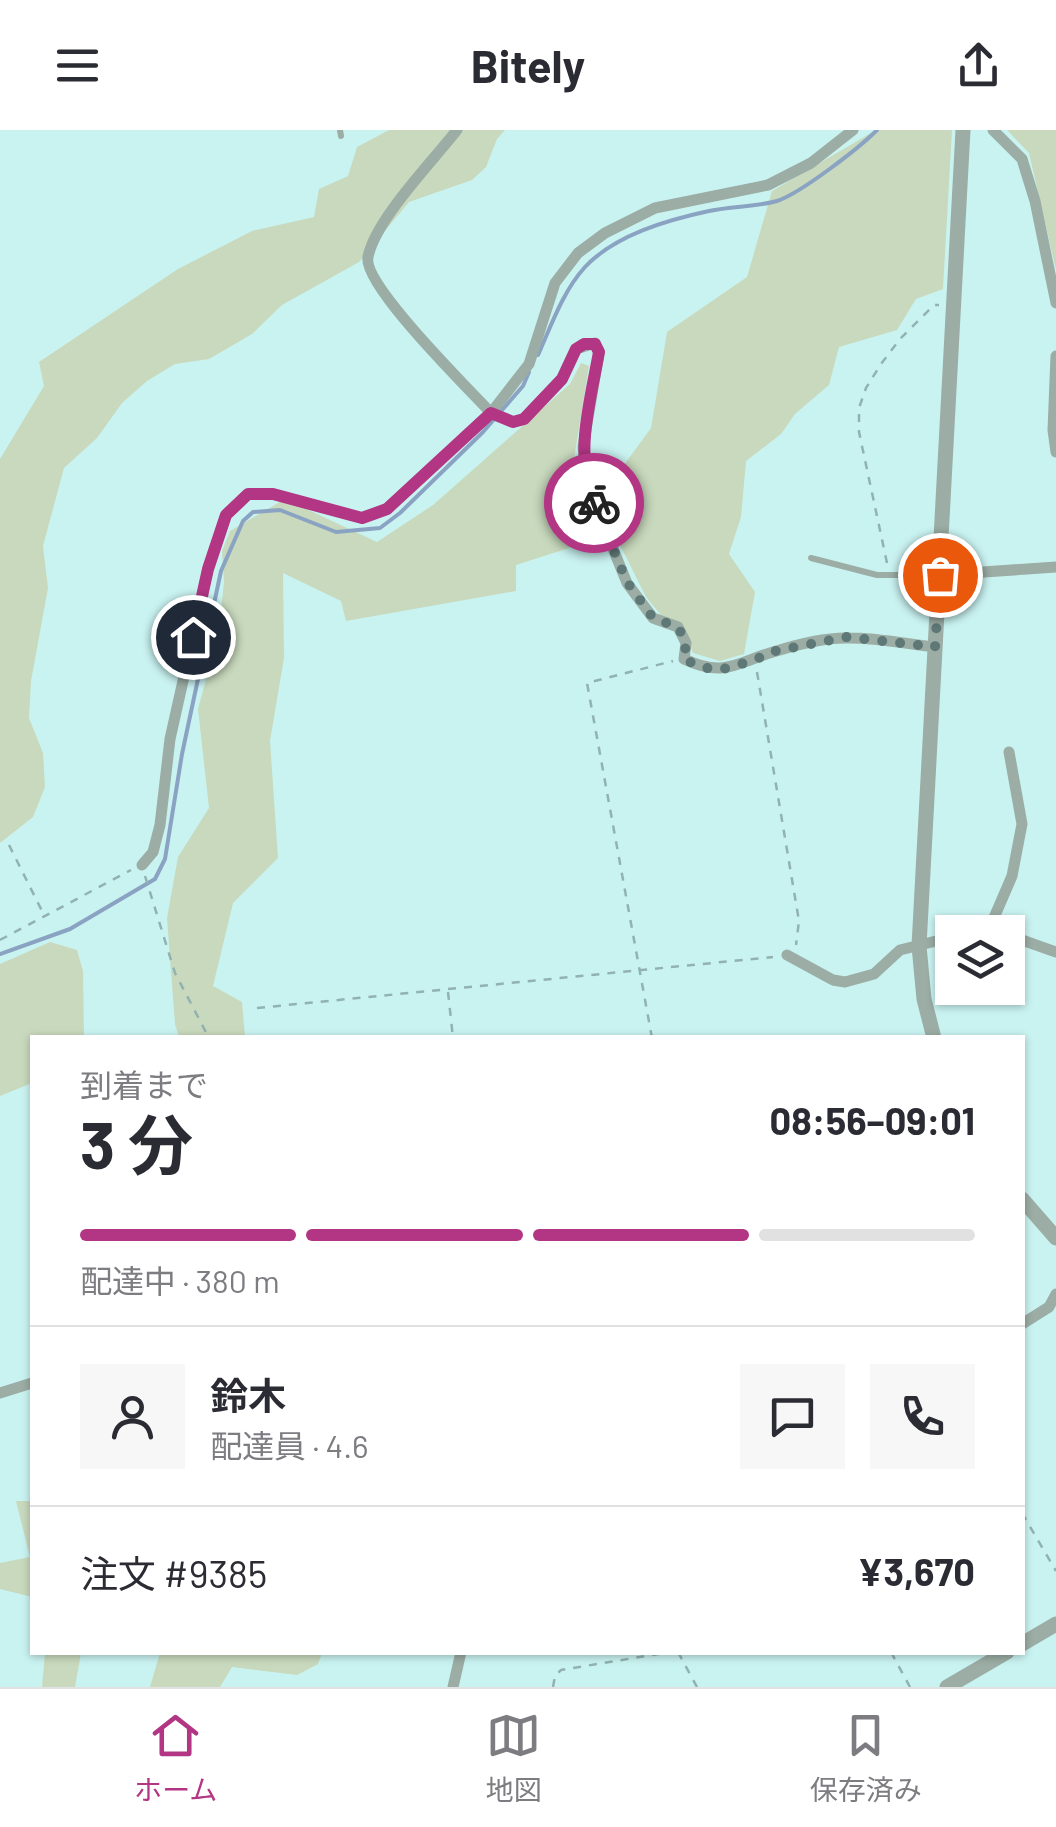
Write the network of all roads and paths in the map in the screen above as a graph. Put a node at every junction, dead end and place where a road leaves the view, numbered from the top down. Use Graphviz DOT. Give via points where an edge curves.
graph roads {
  1 [pos="457,130"];
  2 [pos="853,130"];
  3 [pos="964,130"];
  4 [pos="994,130"];
  5 [pos="1056,303"];
  6 [pos="955,305"];
  7 [pos="1056,356"];
  8 [pos="491,413"];
  9 [pos="1056,452"];
  10 [pos="811,558"];
  11 [pos="1056,567"];
  12 [pos="894,575"];
  13 [pos="940,575"];
  14 [pos="935,647"];
  15 [pos="684,659"];
  16 [pos="755,660"];
  17 [pos="1009,752"];
  18 [pos="9,845"];
  19 [pos="142,865"];
  20 [pos="44,914"];
  21 [pos="1004,915"];
  22 [pos="0,940"];
  23 [pos="1025,941"];
  24 [pos="935,942"];
  25 [pos="920,946"];
  26 [pos="1056,952"];
  27 [pos="791,957"];
  28 [pos="641,968"];
  29 [pos="448,990"];
  30 [pos="257,1008"];
  31 [pos="208,1035"];
  32 [pos="453,1035"];
  33 [pos="652,1035"];
  34 [pos="933,1035"];
  35 [pos="1025,1203"];
  36 [pos="1056,1238"];
  37 [pos="1056,1294"];
  38 [pos="1025,1322"];
  39 [pos="30,1384"];
  40 [pos="0,1393"];
  41 [pos="1025,1518"];
  42 [pos="1056,1571"];
  43 [pos="1056,1624"];
  44 [pos="1025,1642"];
  45 [pos="459,1655"];
  46 [pos="652,1655"];
  47 [pos="680,1655"];
  48 [pos="893,1655"];
  49 [pos="1002,1655"];
  50 [pos="453,1687"];
  51 [pos="553,1687"];
  52 [pos="697,1687"];
  53 [pos="910,1687"];
  54 [pos="947,1687"];
  1 -- 8 [label="street" via="390,216 366,261 386,298"];
  2 -- 8 [label="street" via="768,185 655,208 578,252 555,283 529,364"];
  3 -- 6 [label="street"];
  4 -- 5 [label="street" via="1022,158"];
  6 -- 12 [label="path" via="934,305 900,339 859,408 878,532"];
  6 -- 13 [label="street"];
  7 -- 9 [label="street"];
  8 -- 15 [label="street" via="524,419 562,379 576,349 595,344 583,446 589,490 627,582 653,618 678,627"];
  8 -- 19 [label="street" via="387,509 362,518 273,494 248,494 226,515 170,738 160,825"];
  10 -- 12 [label="lane"];
  11 -- 13 [label="street"];
  12 -- 13 [label="lane"];
  13 -- 14 [label="street"];
  14 -- 16 [label="street" via="847,637"];
  14 -- 25 [label="street"];
  15 -- 16 [label="street" via="720,670"];
  15 -- 28 [label="path" via="586,682"];
  16 -- 27 [label="path" via="799,921"];
  17 -- 21 [label="street" via="1022,824"];
  18 -- 20 [label="path"];
  19 -- 20 [label="path"];
  19 -- 31 [label="path" via="175,972"];
  20 -- 22 [label="path"];
  23 -- 26 [label="street"];
  24 -- 25 [label="street"];
  25 -- 27 [label="street" via="900,950 874,974 845,982"];
  25 -- 34 [label="street"];
  27 -- 28 [label="path"];
  28 -- 29 [label="path"];
  28 -- 33 [label="path"];
  29 -- 30 [label="path"];
  29 -- 32 [label="path"];
  35 -- 36 [label="street"];
  37 -- 38 [label="street"];
  39 -- 40 [label="street"];
  41 -- 42 [label="path"];
  43 -- 44 [label="street"];
  45 -- 50 [label="street"];
  46 -- 51 [label="path" via="562,1670"];
  47 -- 52 [label="path"];
  48 -- 53 [label="path"];
  49 -- 54 [label="street"];
}
